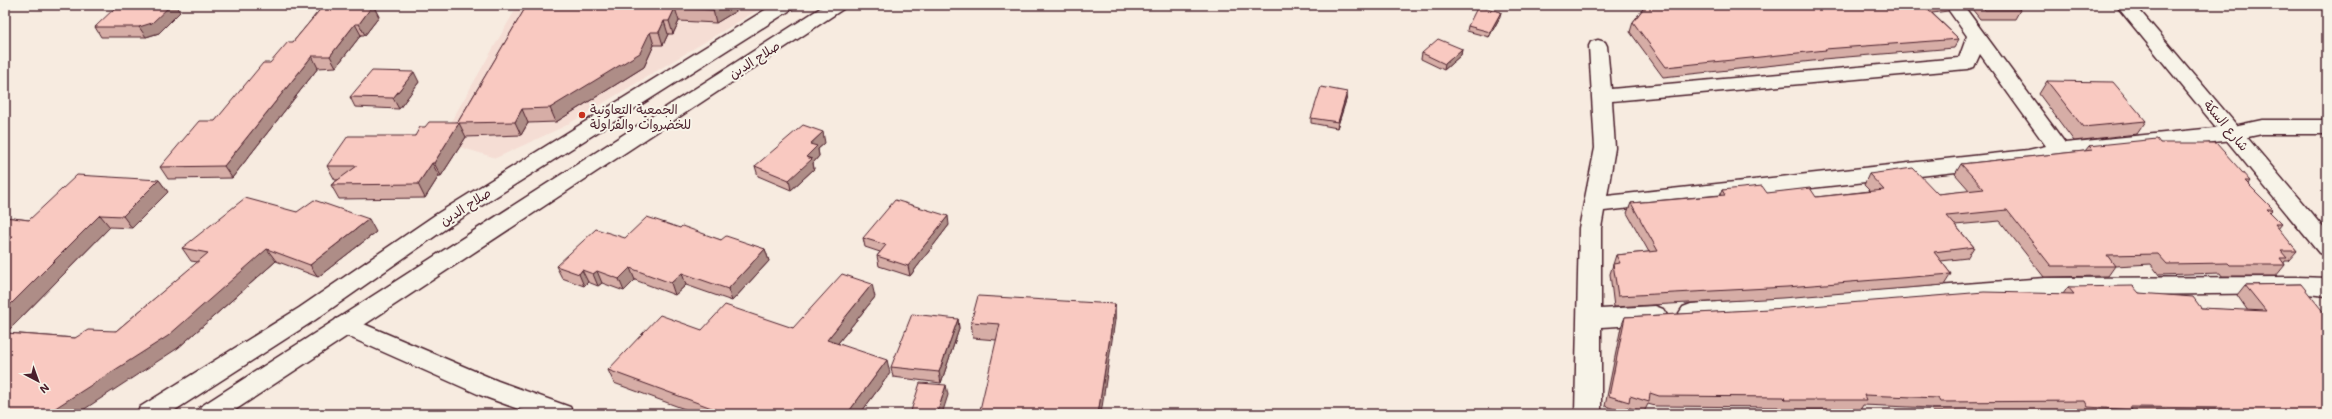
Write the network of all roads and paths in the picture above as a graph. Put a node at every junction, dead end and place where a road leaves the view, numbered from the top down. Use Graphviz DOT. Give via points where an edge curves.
graph roads {
  1 [pos="786,5"];
  2 [pos="837,5"];
  3 [pos="1954,5"];
  4 [pos="2125,5"];
  5 [pos="1977,35"];
  6 [pos="1598,46"];
  7 [pos="1601,96"];
  8 [pos="2327,127"];
  9 [pos="2234,134"];
  10 [pos="2059,150"];
  11 [pos="1594,205"];
  12 [pos="2327,247"];
  13 [pos="2327,287"];
  14 [pos="1590,319"];
  15 [pos="345,325"];
  16 [pos="149,414"];
  17 [pos="209,414"];
  18 [pos="561,414"];
  19 [pos="1588,414"];
  1 -- 16 [label="main road, صلاح الدين" via="443,220 307,314"];
  2 -- 15 [label="main road, صلاح الدين"];
  3 -- 5 [label="main road"];
  4 -- 9 [label="main road, شارع السكة"];
  5 -- 7 [label="main road" via="1967,63"];
  5 -- 10 [label="main road"];
  6 -- 7 [label="main road"];
  7 -- 11 [label="main road" via="1606,148"];
  8 -- 9 [label="main road" via="2262,127"];
  9 -- 10 [label="main road"];
  9 -- 12 [label="main road, شارع السكة"];
  10 -- 11 [label="main road" via="2028,157"];
  11 -- 14 [label="main road" via="1590,228"];
  13 -- 14 [label="main road" via="2045,287 1782,308"];
  14 -- 19 [label="main road"];
  15 -- 17 [label="main road, صلاح الدين"];
  15 -- 18 [label="main road" via="489,388"];
}
